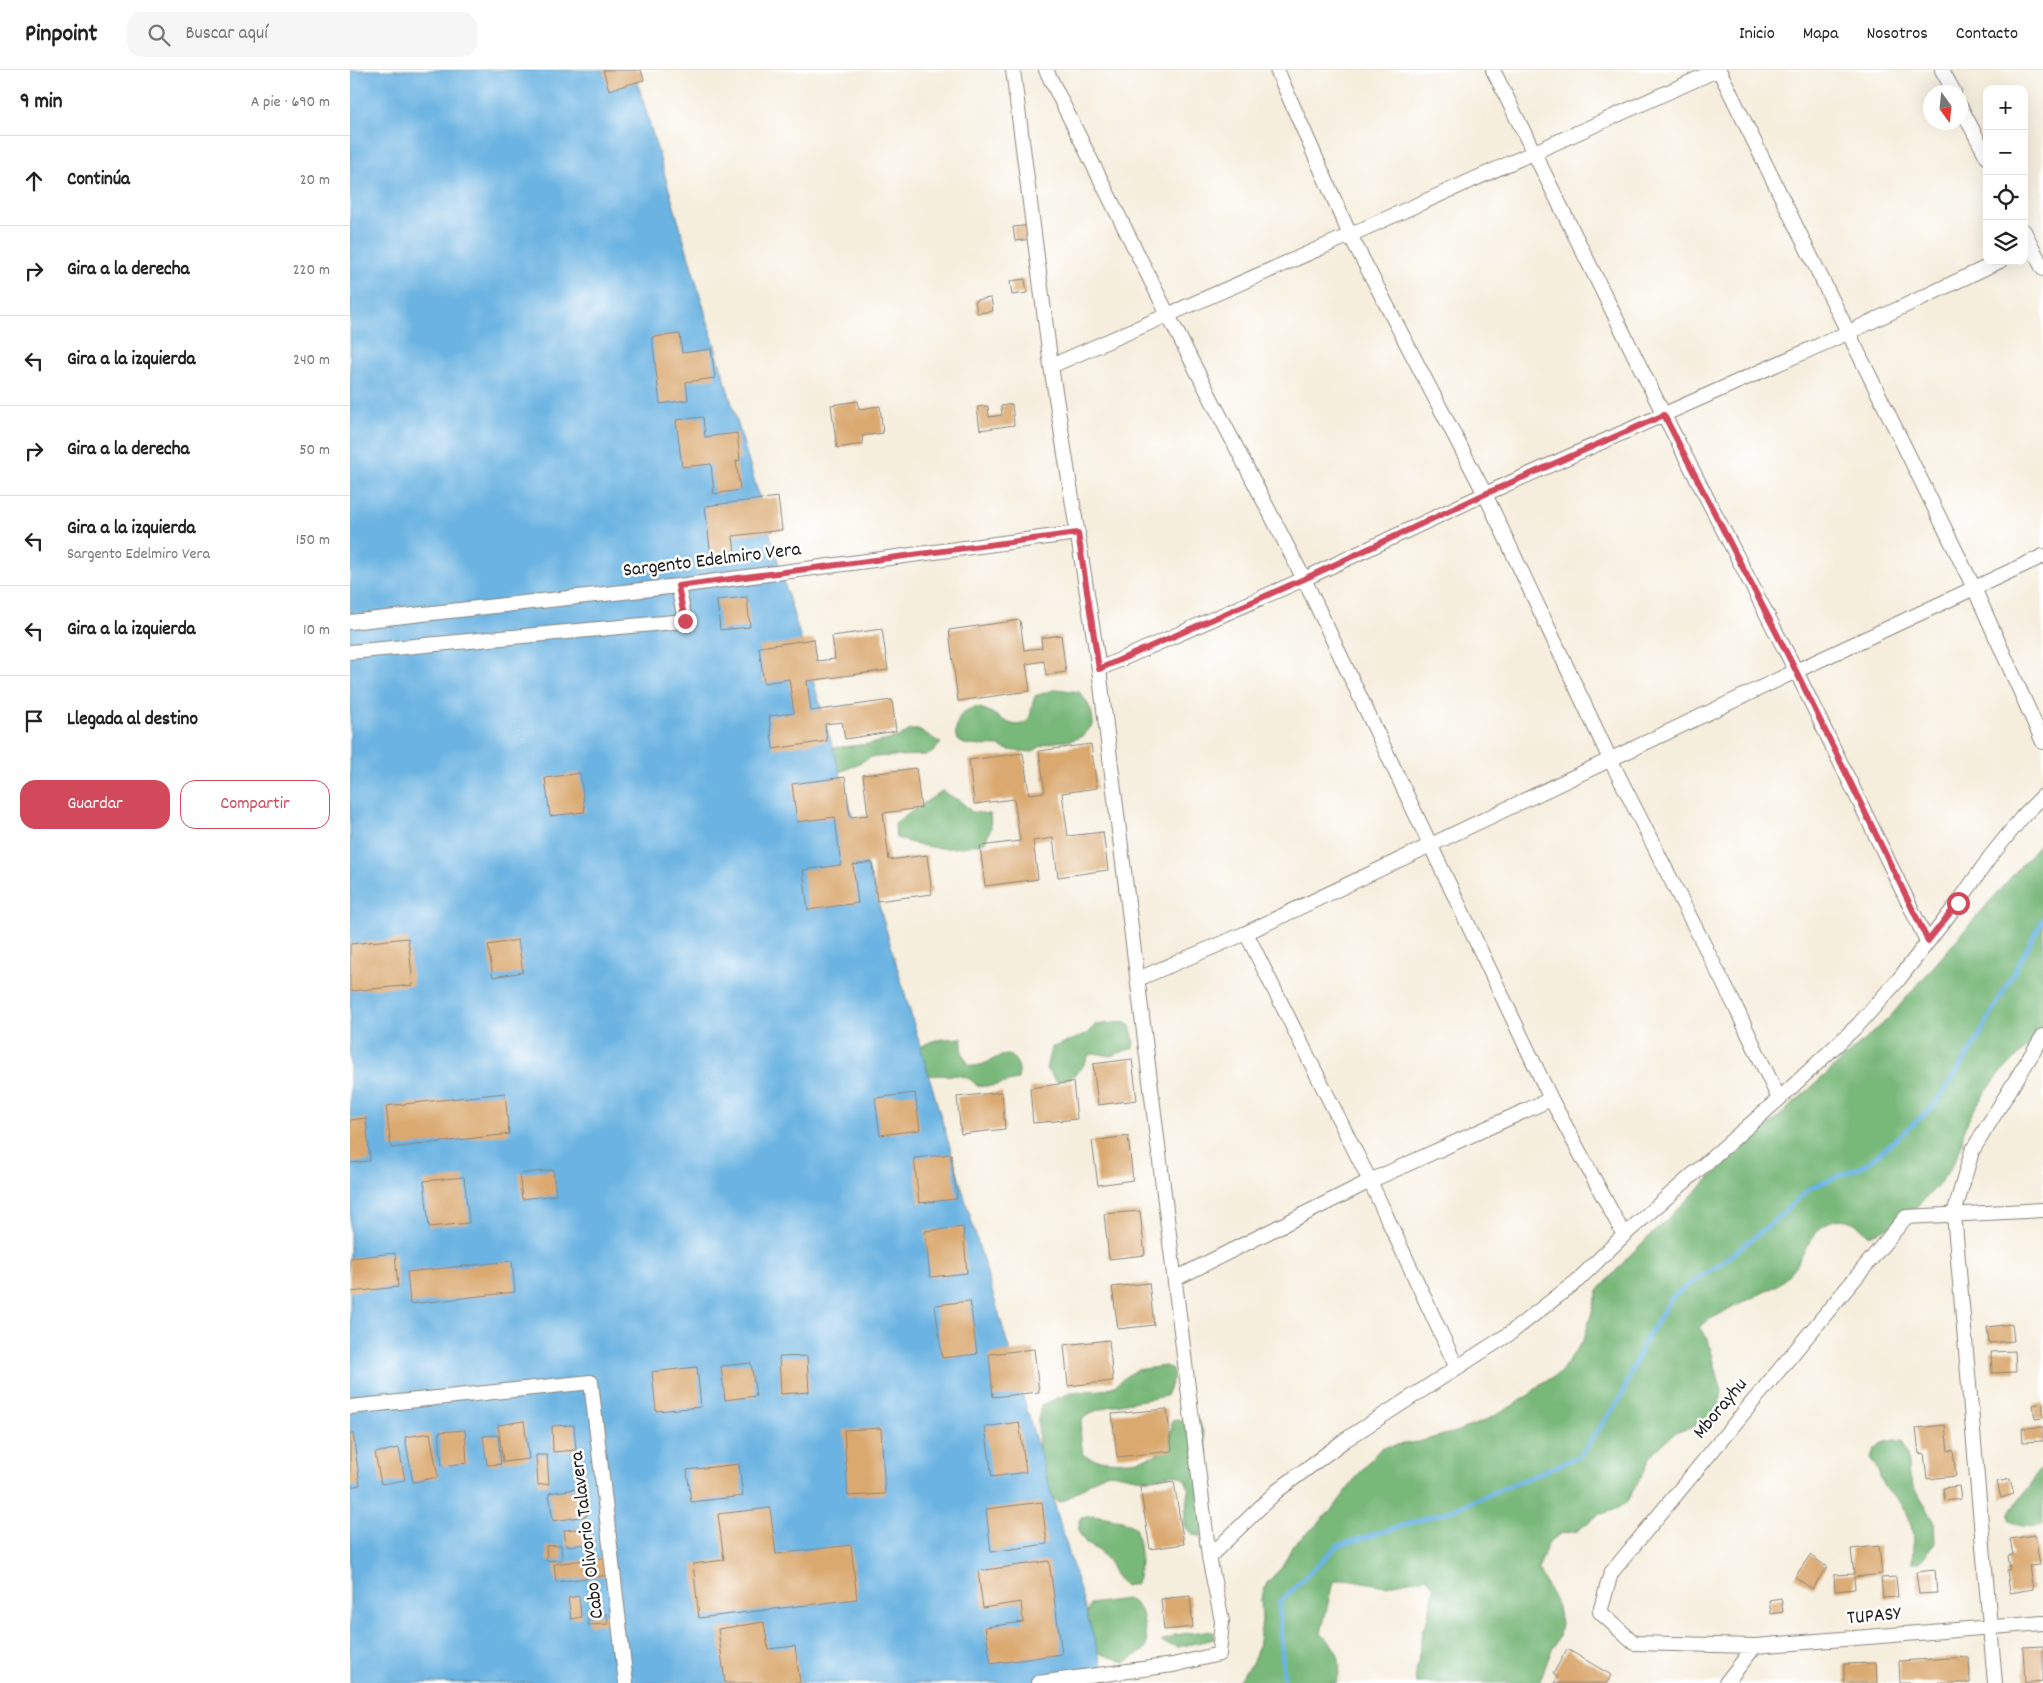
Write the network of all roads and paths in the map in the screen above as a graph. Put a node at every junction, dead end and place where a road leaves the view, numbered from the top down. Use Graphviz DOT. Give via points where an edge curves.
graph roads {
  1 [pos="1013,70"];
  2 [pos="1046,70"];
  3 [pos="1277,70"];
  4 [pos="1493,70"];
  5 [pos="1718,70"];
  6 [pos="1942,70"];
  7 [pos="1950,85"];
  8 [pos="1968,121"];
  9 [pos="1983,149"];
  10 [pos="1533,152"];
  11 [pos="1350,235"];
  12 [pos="2033,246"];
  13 [pos="1992,265"];
  14 [pos="2043,269"];
  15 [pos="1168,316"];
  16 [pos="1847,333"];
  17 [pos="1051,366"];
  18 [pos="1664,415"];
  19 [pos="1485,494"];
  20 [pos="1078,533"];
  21 [pos="2043,556"];
  22 [pos="1304,579"];
  23 [pos="678,586"];
  24 [pos="1974,588"];
  25 [pos="350,622"];
  26 [pos="350,652"];
  27 [pos="1099,669"];
  28 [pos="1796,671"];
  29 [pos="2043,742"];
  30 [pos="1610,759"];
  31 [pos="2043,796"];
  32 [pos="1430,846"];
  33 [pos="1246,933"];
  34 [pos="1928,941"];
  35 [pos="1138,979"];
  36 [pos="2043,1036"];
  37 [pos="1551,1099"];
  38 [pos="1779,1099"];
  39 [pos="1370,1181"];
  40 [pos="2043,1210"];
  41 [pos="1954,1214"];
  42 [pos="1624,1235"];
  43 [pos="1175,1279"];
  44 [pos="1458,1368"];
  45 [pos="350,1407"];
  46 [pos="1209,1557"];
  47 [pos="2043,1623"];
  48 [pos="1990,1627"];
  49 [pos="1755,1646"];
  50 [pos="626,1683"];
  51 [pos="1038,1683"];
  52 [pos="1726,1683"];
  53 [pos="1995,1683"];
  1 -- 17 [label="street"];
  2 -- 15 [label="street"];
  3 -- 11 [label="street"];
  4 -- 10 [label="street"];
  5 -- 10 [label="street"];
  5 -- 16 [label="street"];
  6 -- 7 [label="street"];
  8 -- 9 [label="street"];
  10 -- 11 [label="street"];
  10 -- 18 [label="street"];
  11 -- 15 [label="street"];
  11 -- 19 [label="street"];
  12 -- 14 [label="street"];
  13 -- 16 [label="street"];
  15 -- 17 [label="street"];
  15 -- 22 [label="street"];
  16 -- 18 [label="street"];
  16 -- 24 [label="street"];
  17 -- 20 [label="street"];
  18 -- 19 [label="street"];
  18 -- 28 [label="street"];
  19 -- 22 [label="street"];
  19 -- 30 [label="street"];
  20 -- 23 [label="street, Sargento Edelmiro Vera"];
  20 -- 27 [label="street"];
  21 -- 24 [label="street"];
  22 -- 27 [label="street"];
  22 -- 32 [label="street"];
  23 -- 25 [label="street, Sargento Edelmiro Vera"];
  23 -- 26 [label="street" via="685,621"];
  24 -- 28 [label="street"];
  24 -- 29 [label="street"];
  27 -- 35 [label="street"];
  28 -- 30 [label="street"];
  28 -- 34 [label="street"];
  30 -- 32 [label="street"];
  30 -- 38 [label="street"];
  31 -- 34 [label="street" via="1990,857"];
  32 -- 33 [label="street"];
  32 -- 37 [label="street"];
  33 -- 35 [label="street"];
  33 -- 39 [label="street"];
  34 -- 38 [label="street" via="1859,1024"];
  35 -- 43 [label="street"];
  36 -- 41 [label="street" via="1972,1151"];
  37 -- 39 [label="street"];
  37 -- 42 [label="street"];
  38 -- 42 [label="street"];
  39 -- 43 [label="street"];
  39 -- 44 [label="street"];
  40 -- 41 [label="street, Mborayhu"];
  41 -- 48 [label="street"];
  41 -- 49 [label="street, Mborayhu" via="1906,1217 1611,1573 1600,1612 1634,1642"];
  42 -- 44 [label="street" via="1577,1281 1509,1334"];
  43 -- 46 [label="street"];
  44 -- 46 [label="street" via="1345,1440 1278,1491"];
  45 -- 50 [label="street, Cabo Olivorio Talavera" via="591,1382"];
  46 -- 51 [label="street" via="1222,1621 1219,1654 1173,1665"];
  47 -- 48 [label="street, TUPASY"];
  48 -- 49 [label="street, TUPASY"];
  48 -- 53 [label="street"];
  49 -- 52 [label="street"];
}
